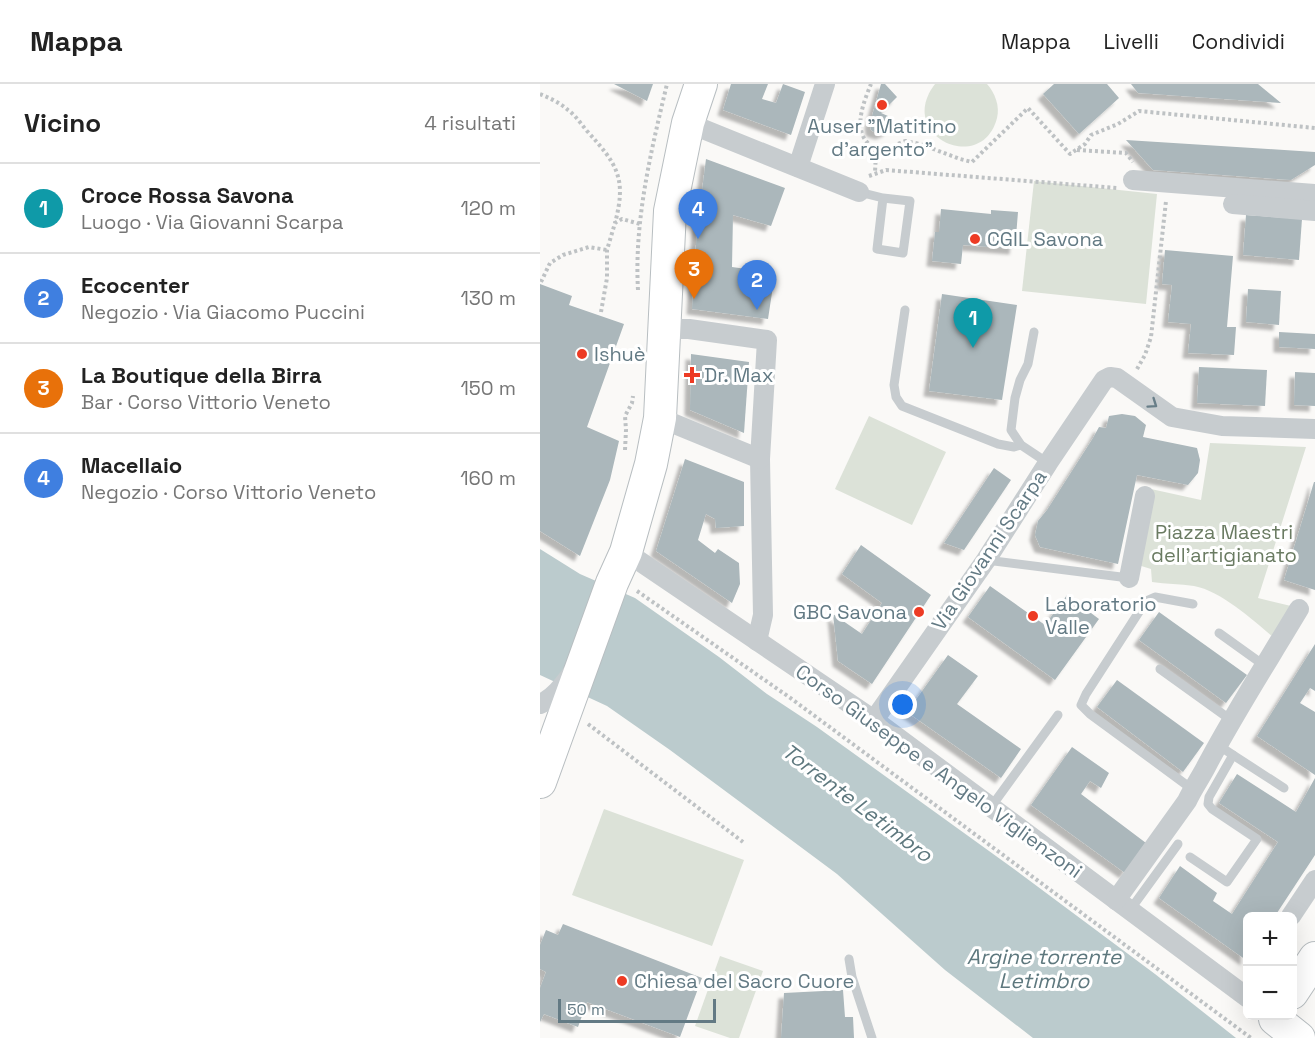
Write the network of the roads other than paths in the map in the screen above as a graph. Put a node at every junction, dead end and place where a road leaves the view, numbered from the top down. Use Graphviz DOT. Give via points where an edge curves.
graph roads {
  1 [pos="701,84"];
  2 [pos="825,84"];
  3 [pos="688,123"];
  4 [pos="798,167"];
  5 [pos="1133,180"];
  6 [pos="860,192"];
  7 [pos="1315,194"];
  8 [pos="883,198"];
  9 [pos="1233,204"];
  10 [pos="1315,211"];
  11 [pos="905,310"];
  12 [pos="664,329"];
  13 [pos="1034,332"];
  14 [pos="660,418"];
  15 [pos="1315,429"];
  16 [pos="1021,445"];
  17 [pos="760,459"];
  18 [pos="1048,463"];
  19 [pos="1145,496"];
  20 [pos="626,552"];
  21 [pos="986,560"];
  22 [pos="1129,578"];
  23 [pos="1193,603"];
  24 [pos="1299,609"];
  25 [pos="1219,633"];
  26 [pos="757,641"];
  27 [pos="1265,666"];
  28 [pos="1160,669"];
  29 [pos="540,704"];
  30 [pos="571,705"];
  31 [pos="1058,715"];
  32 [pos="874,720"];
  33 [pos="1231,720"];
  34 [pos="1226,750"];
  35 [pos="540,782"];
  36 [pos="1284,788"];
  37 [pos="1192,789"];
  38 [pos="991,807"];
  39 [pos="1178,844"];
  40 [pos="1190,857"];
  41 [pos="1315,880"];
  42 [pos="1123,905"];
  43 [pos="1294,912"];
  44 [pos="1315,958"];
  45 [pos="849,959"];
  46 [pos="1297,987"];
  47 [pos="1243,989"];
  48 [pos="872,1038"];
  1 -- 3 [label="main road"];
  2 -- 4 [label="street"];
  3 -- 4 [label="street"];
  3 -- 12 [label="main road" via="670,211"];
  4 -- 6 [label="street"];
  5 -- 7 [label="street"];
  6 -- 8 [label="lane"];
  8 -- 8 [label="lane" via="877,249 903,253 910,201"];
  9 -- 10 [label="street"];
  11 -- 16 [label="lane" via="894,385 902,406 998,444"];
  12 -- 14 [label="main road"];
  12 -- 17 [label="street" via="767,340"];
  13 -- 16 [label="lane" via="1012,412 1011,430"];
  14 -- 17 [label="street"];
  14 -- 20 [label="main road"];
  18 -- 15 [label="street, Via Giovanni Scarpa, one-way" via="1104,380 1110,377 1172,417 1222,426"];
  16 -- 18 [label="lane"];
  17 -- 26 [label="street" via="763,615"];
  18 -- 21 [label="street, Via Giovanni Scarpa"];
  19 -- 22 [label="street"];
  20 -- 26 [label="street, Corso Giuseppe e Angelo Viglienzoni"];
  20 -- 30 [label="main road" via="624,587 584,658"];
  21 -- 22 [label="lane"];
  21 -- 32 [label="street, Via Giovanni Scarpa"];
  23 -- 37 [label="lane" via="1155,597 1146,601 1081,705"];
  24 -- 27 [label="street"];
  25 -- 27 [label="lane"];
  26 -- 32 [label="street, Corso Giuseppe e Angelo Viglienzoni"];
  27 -- 33 [label="street"];
  28 -- 33 [label="lane"];
  29 -- 30 [label="street"];
  30 -- 35 [label="main road"];
  31 -- 38 [label="lane"];
  32 -- 38 [label="street, Corso Giuseppe e Angelo Viglienzoni"];
  33 -- 34 [label="street"];
  34 -- 36 [label="lane"];
  34 -- 37 [label="street"];
  34 -- 40 [label="lane" via="1208,804 1257,839 1227,882"];
  37 -- 42 [label="street"];
  38 -- 42 [label="street, Corso Giuseppe e Angelo Viglienzoni"];
  39 -- 42 [label="lane"];
  41 -- 43 [label="street"];
  42 -- 47 [label="street, Corso Giuseppe e Angelo Viglienzoni"];
  44 -- 46 [label="main road"];
  45 -- 48 [label="lane"];
}
